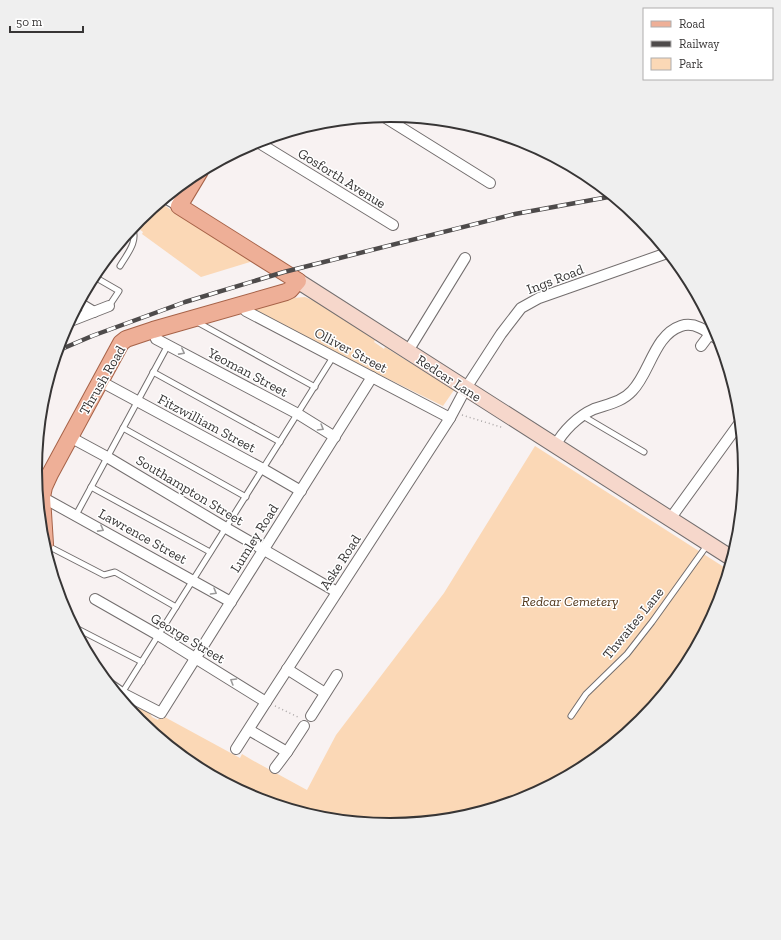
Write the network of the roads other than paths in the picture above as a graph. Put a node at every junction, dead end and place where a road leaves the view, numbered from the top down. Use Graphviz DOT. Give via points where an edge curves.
graph roads {
  1 [pos="391,122"];
  2 [pos="263,146"];
  3 [pos="193,183"];
  4 [pos="490,183"];
  5 [pos="170,201"];
  6 [pos="179,206"];
  7 [pos="393,225"];
  8 [pos="134,234"];
  9 [pos="664,254"];
  10 [pos="465,258"];
  11 [pos="120,266"];
  12 [pos="99,279"];
  13 [pos="298,281"];
  14 [pos="84,306"];
  15 [pos="109,306"];
  16 [pos="243,308"];
  17 [pos="94,312"];
  18 [pos="191,318"];
  19 [pos="77,319"];
  20 [pos="153,330"];
  21 [pos="710,334"];
  22 [pos="168,345"];
  23 [pos="701,346"];
  24 [pos="408,351"];
  25 [pos="333,357"];
  26 [pos="153,372"];
  27 [pos="372,377"];
  28 [pos="100,381"];
  29 [pos="315,387"];
  30 [pos="466,388"];
  31 [pos="137,401"];
  32 [pos="298,414"];
  33 [pos="451,415"];
  34 [pos="583,416"];
  35 [pos="122,428"];
  36 [pos="736,428"];
  37 [pos="70,437"];
  38 [pos="335,437"];
  39 [pos="280,442"];
  40 [pos="555,446"];
  41 [pos="644,452"];
  42 [pos="107,457"];
  43 [pos="263,469"];
  44 [pos="43,486"];
  45 [pos="91,487"];
  46 [pos="43,490"];
  47 [pos="301,491"];
  48 [pos="246,497"];
  49 [pos="76,515"];
  50 [pos="670,519"];
  51 [pos="226,528"];
  52 [pos="709,543"];
  53 [pos="51,549"];
  54 [pos="263,550"];
  55 [pos="210,552"];
  56 [pos="728,556"];
  57 [pos="193,580"];
  58 [pos="337,592"];
  59 [pos="95,599"];
  60 [pos="231,602"];
  61 [pos="176,607"];
  62 [pos="82,631"];
  63 [pos="158,636"];
  64 [pos="195,658"];
  65 [pos="142,662"];
  66 [pos="287,669"];
  67 [pos="337,675"];
  68 [pos="122,693"];
  69 [pos="123,693"];
  70 [pos="325,693"];
  71 [pos="266,702"];
  72 [pos="571,716"];
  73 [pos="248,730"];
  74 [pos="236,749"];
  75 [pos="286,752"];
  76 [pos="276,768"];
  1 -- 4 [label="street"];
  2 -- 7 [label="street, Gosforth Avenue"];
  3 -- 6 [label="main road"];
  5 -- 6 [label="street, Redcar Lane"];
  6 -- 13 [label="main road, Redcar Lane"];
  8 -- 11 [label="lane" via="133,244"];
  9 -- 30 [label="street, Ings Road" via="539,298 521,308"];
  10 -- 24 [label="street"];
  12 -- 15 [label="lane" via="119,291"];
  13 -- 16 [label="main road, Thrush Road" via="286,292"];
  13 -- 24 [label="main road, Redcar Lane"];
  14 -- 17 [label="street"];
  15 -- 17 [label="street"];
  16 -- 18 [label="main road, Thrush Road"];
  16 -- 25 [label="street, Olliver Street"];
  17 -- 19 [label="street"];
  18 -- 20 [label="main road, Thrush Road"];
  18 -- 29 [label="lane"];
  20 -- 22 [label="street, Yeoman Street" via="156,339"];
  20 -- 28 [label="main road, Thrush Road" via="126,339"];
  21 -- 23 [label="street"];
  21 -- 34 [label="street" via="693,325 680,326 671,331 657,349 638,383 625,398"];
  22 -- 26 [label="lane"];
  22 -- 32 [label="street, Yeoman Street, one-way"];
  24 -- 30 [label="main road, Redcar Lane"];
  25 -- 27 [label="street, Olliver Street"];
  25 -- 29 [label="lane"];
  26 -- 31 [label="lane"];
  26 -- 39 [label="lane"];
  27 -- 33 [label="street, Olliver Street"];
  27 -- 38 [label="street, Lumley Road"];
  28 -- 31 [label="street, Fitzwilliam Street"];
  28 -- 37 [label="main road, Thrush Road"];
  29 -- 32 [label="lane"];
  30 -- 33 [label="street, Aske Road"];
  30 -- 40 [label="main road, Redcar Lane"];
  31 -- 35 [label="lane"];
  31 -- 43 [label="street, Fitzwilliam Street"];
  32 -- 38 [label="street, Yeoman Street, one-way"];
  32 -- 39 [label="lane"];
  33 -- 58 [label="street, Aske Road"];
  34 -- 40 [label="street" via="567,428"];
  34 -- 41 [label="lane"];
  35 -- 42 [label="lane"];
  35 -- 48 [label="lane"];
  36 -- 50 [label="street"];
  37 -- 42 [label="street, Southampton Street"];
  37 -- 44 [label="main road, Thrush Road"];
  38 -- 47 [label="street, Lumley Road"];
  39 -- 43 [label="lane"];
  40 -- 50 [label="main road, Redcar Lane"];
  42 -- 45 [label="lane"];
  42 -- 51 [label="street, Southampton Street"];
  43 -- 47 [label="street, Fitzwilliam Street"];
  43 -- 48 [label="lane"];
  45 -- 49 [label="lane"];
  45 -- 55 [label="lane"];
  46 -- 49 [label="street, Lawrence Street"];
  47 -- 54 [label="street, Lumley Road"];
  48 -- 51 [label="lane"];
  49 -- 57 [label="street, Lawrence Street, one-way"];
  50 -- 52 [label="main road, Redcar Lane"];
  51 -- 54 [label="street, Southampton Street"];
  51 -- 55 [label="lane"];
  52 -- 56 [label="main road, Redcar Lane"];
  52 -- 72 [label="lane, Thwaites Lane" via="627,654 586,694"];
  53 -- 61 [label="lane" via="104,575 115,572"];
  54 -- 58 [label="street, Southampton Street"];
  54 -- 60 [label="street, Lumley Road"];
  55 -- 57 [label="lane"];
  57 -- 60 [label="street, Lawrence Street, one-way"];
  57 -- 61 [label="lane"];
  58 -- 66 [label="street, Aske Road"];
  59 -- 63 [label="street, George Street"];
  60 -- 64 [label="street, Lumley Road"];
  61 -- 63 [label="lane"];
  62 -- 65 [label="lane"];
  63 -- 64 [label="street, George Street"];
  63 -- 65 [label="lane"];
  64 -- 69 [label="street, Lumley Road" via="161,713"];
  71 -- 64 [label="street, George Street, one-way"];
  65 -- 68 [label="lane"];
  66 -- 70 [label="street"];
  66 -- 71 [label="street, Aske Road"];
  67 -- 70 [label="street"];
  70 -- 75 [label="street"];
  71 -- 73 [label="street, Aske Road"];
  73 -- 74 [label="street, Aske Road"];
  73 -- 75 [label="street"];
  75 -- 76 [label="street"];
}
